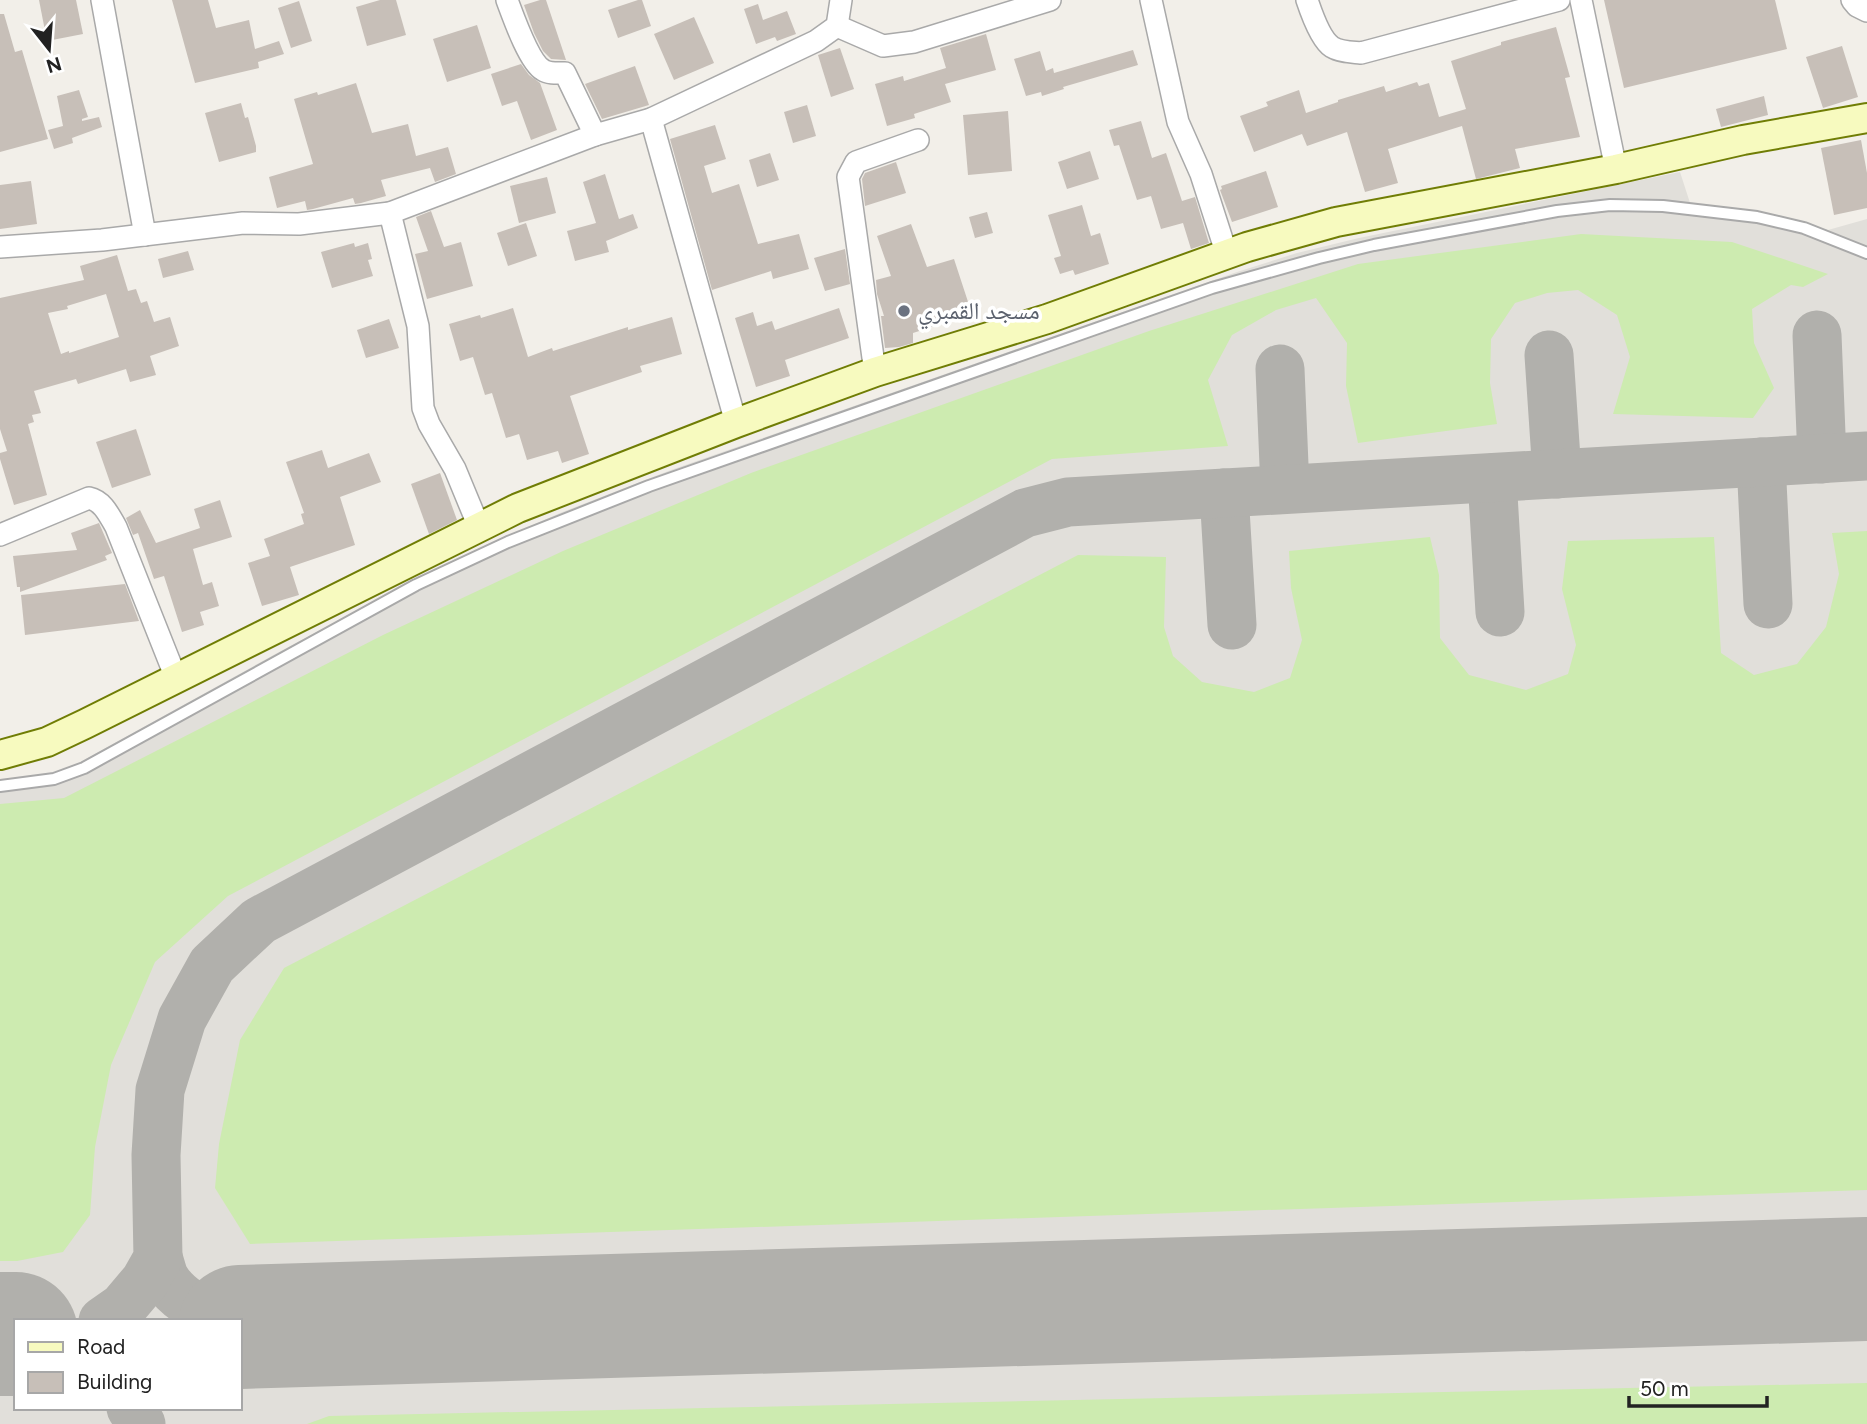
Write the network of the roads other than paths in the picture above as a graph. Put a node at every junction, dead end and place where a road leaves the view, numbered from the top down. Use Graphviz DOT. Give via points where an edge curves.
graph roads {
  1 [pos="102,0"];
  2 [pos="507,0"];
  3 [pos="841,0"];
  4 [pos="1051,0"];
  5 [pos="1151,0"];
  6 [pos="1307,0"];
  7 [pos="1559,0"];
  8 [pos="1581,0"];
  9 [pos="1852,0"];
  10 [pos="1867,11"];
  11 [pos="837,26"];
  12 [pos="1867,118"];
  13 [pos="651,119"];
  14 [pos="596,135"];
  15 [pos="918,140"];
  16 [pos="1616,169"];
  17 [pos="390,213"];
  18 [pos="145,235"];
  19 [pos="0,247"];
  20 [pos="1867,253"];
  21 [pos="1227,255"];
  22 [pos="875,372"];
  23 [pos="736,422"];
  24 [pos="479,527"];
  25 [pos="0,535"];
  26 [pos="176,678"];
  27 [pos="0,754"];
  28 [pos="0,786"];
  1 -- 18 [label="street"];
  2 -- 14 [label="street" via="532,58 541,70 565,73"];
  3 -- 11 [label="street"];
  4 -- 11 [label="street" via="883,46"];
  5 -- 21 [label="street" via="1178,122 1201,174"];
  6 -- 7 [label="street" via="1332,47 1361,53"];
  8 -- 16 [label="street"];
  9 -- 10 [label="street"];
  11 -- 13 [label="street" via="816,41"];
  12 -- 16 [label="main road"];
  13 -- 14 [label="street"];
  13 -- 23 [label="street"];
  14 -- 17 [label="street"];
  15 -- 22 [label="street" via="856,162 848,177"];
  16 -- 21 [label="main road" via="1336,222"];
  17 -- 18 [label="street"];
  17 -- 24 [label="street" via="418,326 423,408"];
  18 -- 19 [label="street"];
  20 -- 28 [label="lane" via="1757,217 1610,205 1374,246 1265,272 555,522 416,585 84,768 54,779"];
  21 -- 22 [label="main road" via="1047,319"];
  22 -- 23 [label="main road"];
  23 -- 24 [label="main road"];
  24 -- 26 [label="main road"];
  25 -- 26 [label="street" via="89,498 96,500 116,527"];
  26 -- 27 [label="main road" via="47,742"];
}
